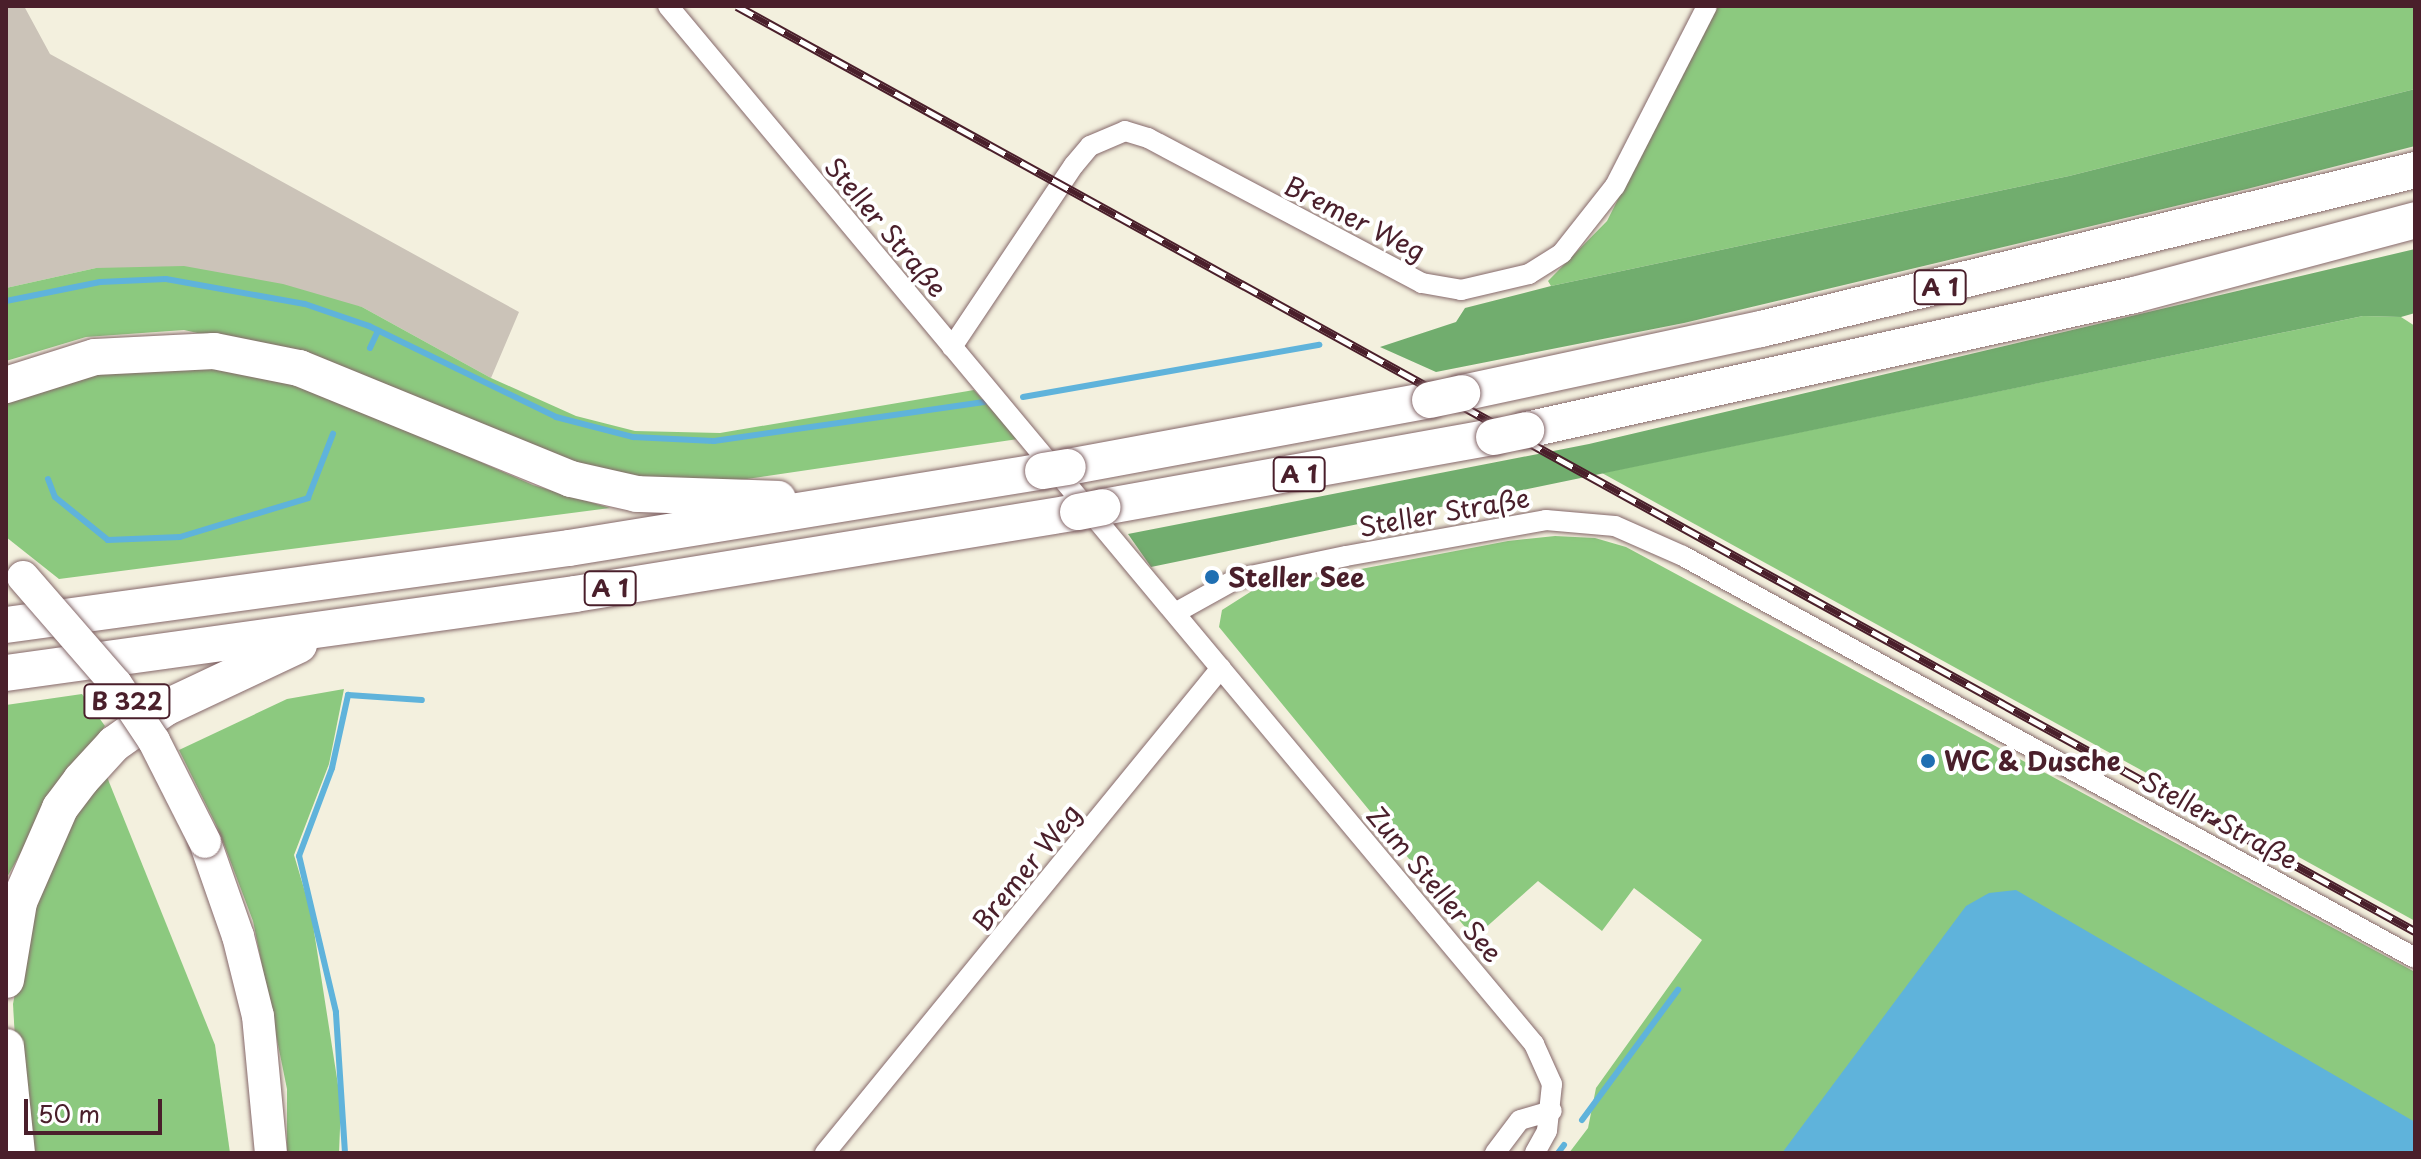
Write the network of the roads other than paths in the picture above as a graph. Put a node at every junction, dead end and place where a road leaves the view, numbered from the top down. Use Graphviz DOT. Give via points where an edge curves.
graph roads {
  1 [pos="668,6"];
  2 [pos="1707,6"];
  3 [pos="2415,170"];
  4 [pos="2415,220"];
  5 [pos="952,347"];
  6 [pos="6,385"];
  7 [pos="864,502"];
  8 [pos="15,569"];
  9 [pos="1175,613"];
  10 [pos="6,625"];
  11 [pos="345,626"];
  12 [pos="1221,668"];
  13 [pos="6,673"];
  14 [pos="2415,958"];
  15 [pos="6,980"];
  16 [pos="6,1047"];
  17 [pos="1552,1111"];
  18 [pos="17,1153"];
  19 [pos="271,1153"];
  20 [pos="825,1153"];
  21 [pos="1495,1153"];
  22 [pos="1535,1153"];
  1 -- 5 [label="street, Steller Straße"];
  2 -- 5 [label="street, Bremer Weg" via="1615,186 1562,253 1529,274 1461,290 1422,283 1148,138 1125,131 1090,146 1074,165"];
  3 -- 7 [label="highway, A 1" via="1806,318 1446,396"];
  4 -- 11 [label="highway, A 1" via="2134,295 1510,434 1090,510"];
  5 -- 9 [label="street, Steller Straße"];
  6 -- 7 [label="highway" via="95,357 214,351 299,368 501,453 624,491"];
  7 -- 10 [label="highway, A 1"];
  8 -- 19 [label="main road, B 322, bridge" via="116,684 154,741 205,842 253,992"];
  9 -- 12 [label="street"];
  9 -- 14 [label="street, Steller Straße" via="1236,579 1346,556 1546,520 1615,526 1683,556"];
  11 -- 13 [label="highway, A 1"];
  11 -- 15 [label="highway" via="165,708 114,744 60,808 42,843 19,902"];
  12 -- 17 [label="street, Zum Steller See" via="1534,1044 1552,1084"];
  12 -- 20 [label="street, Bremer Weg"];
  16 -- 18 [label="highway"];
  17 -- 21 [label="street" via="1520,1120"];
  17 -- 22 [label="street, Zum Steller See"];
}
